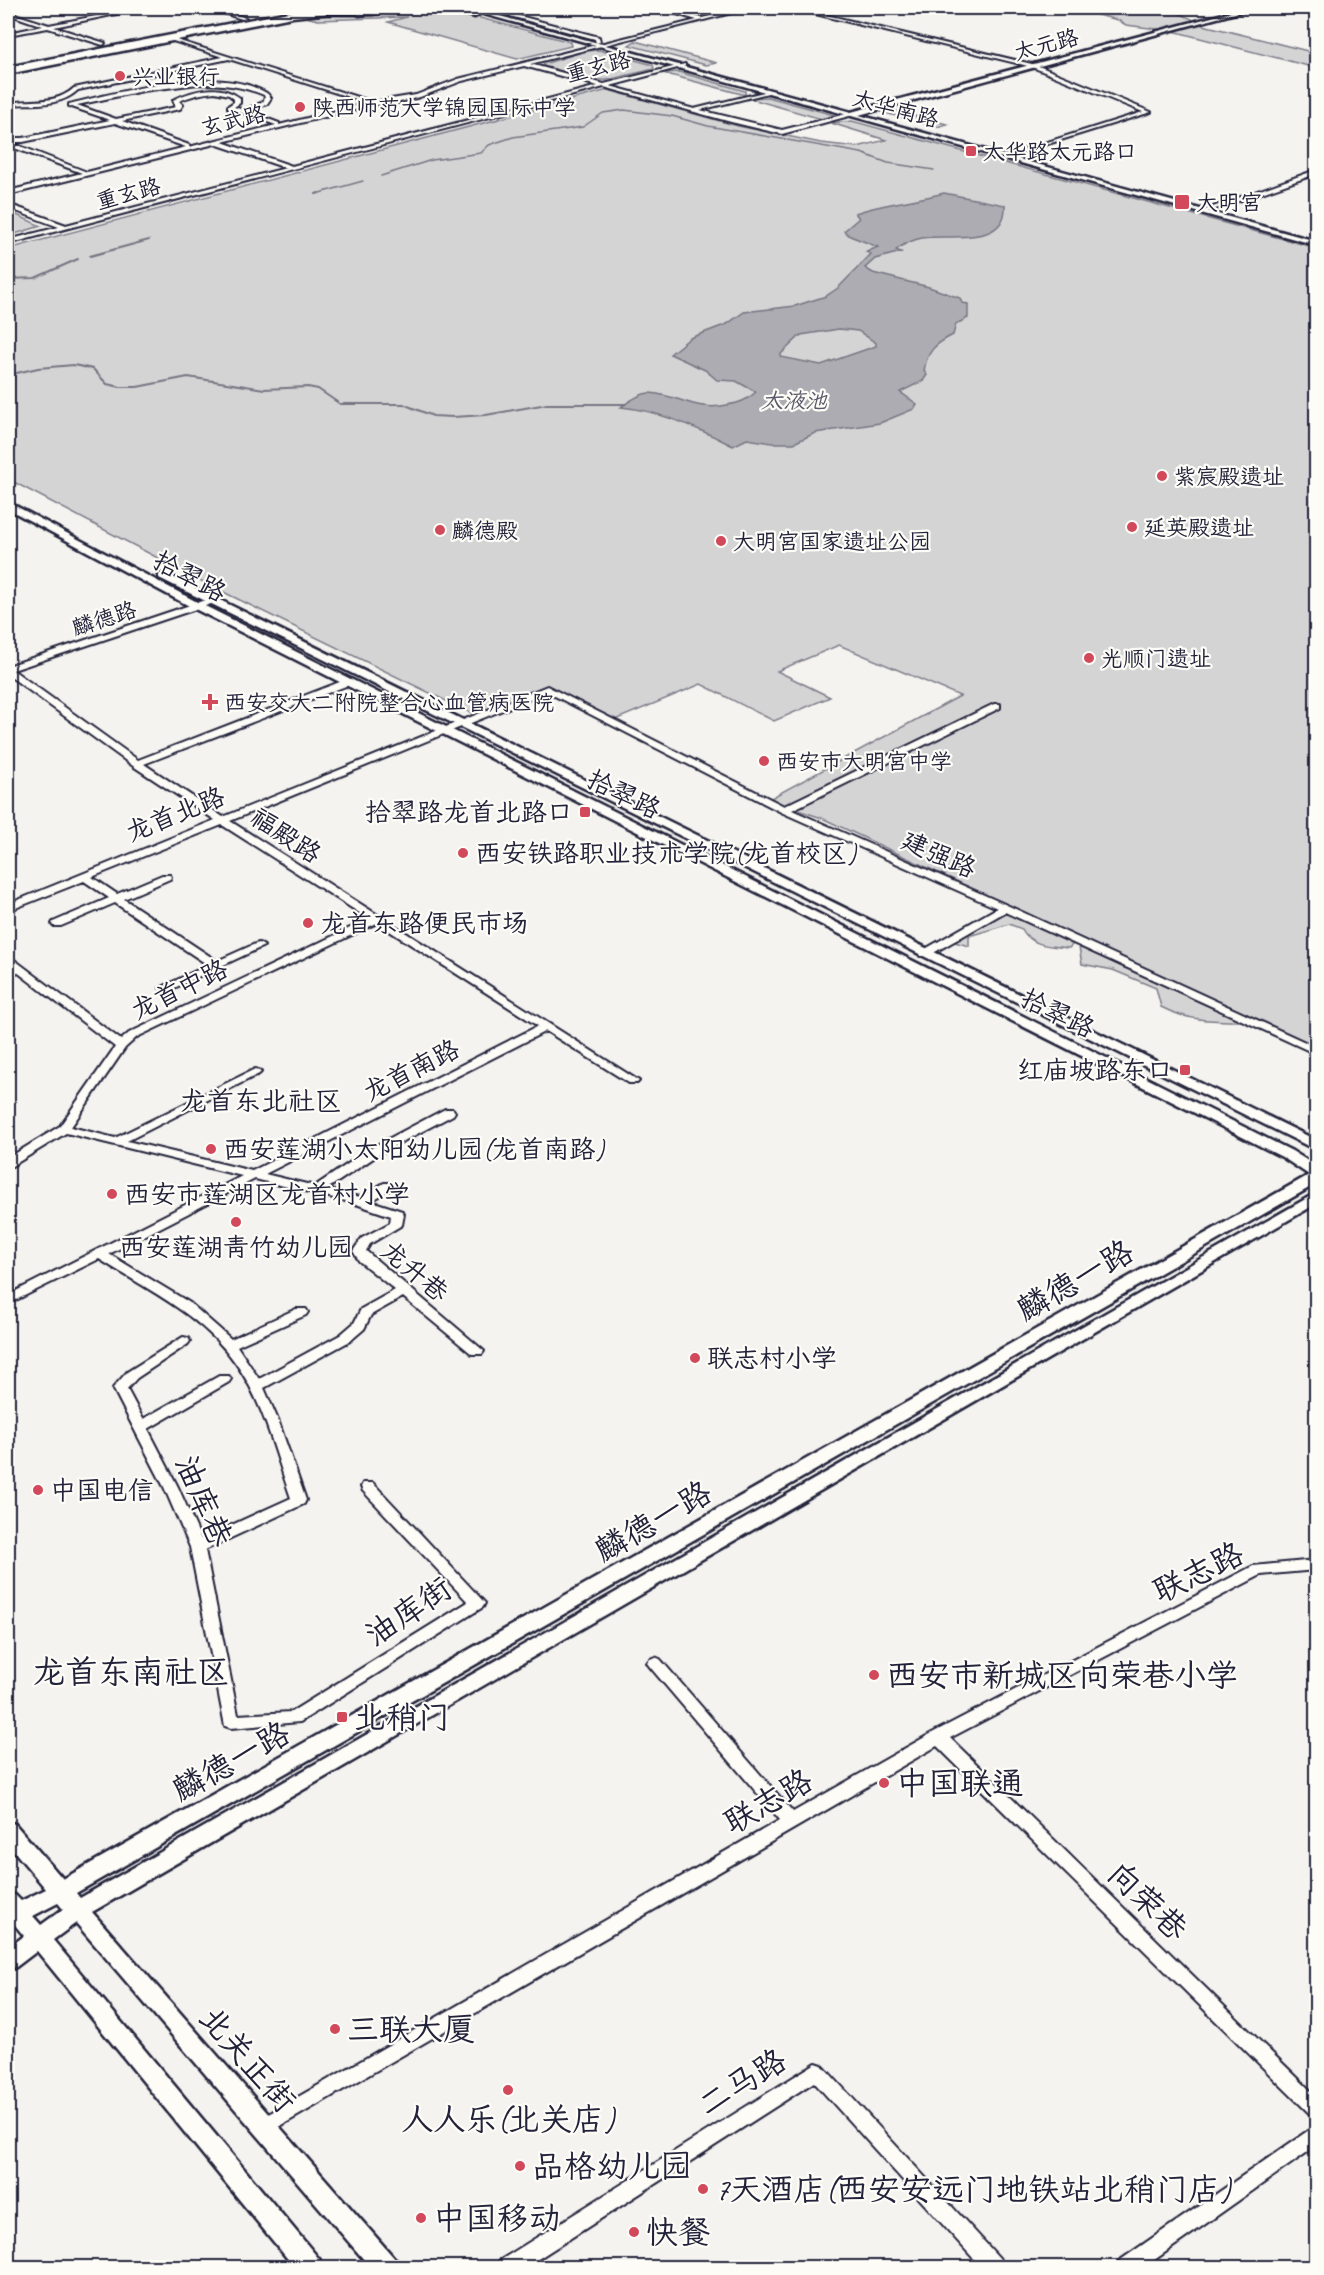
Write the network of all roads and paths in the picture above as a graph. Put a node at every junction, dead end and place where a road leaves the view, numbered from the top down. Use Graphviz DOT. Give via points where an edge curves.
graph roads {
  1 [pos="143,8"];
  2 [pos="210,8"];
  3 [pos="280,8"];
  4 [pos="286,8"];
  5 [pos="298,8"];
  6 [pos="316,8"];
  7 [pos="353,8"];
  8 [pos="385,8"];
  9 [pos="407,8"];
  10 [pos="449,8"];
  11 [pos="456,8"];
  12 [pos="465,8"];
  13 [pos="477,8"];
  14 [pos="488,8"];
  15 [pos="658,8"];
  16 [pos="740,8"];
  17 [pos="749,8"];
  18 [pos="788,8"];
  19 [pos="793,8"];
  20 [pos="1244,8"];
  21 [pos="1251,8"];
  22 [pos="509,12"];
  23 [pos="8,14"];
  24 [pos="249,18"];
  25 [pos="698,18"];
  26 [pos="520,22"];
  27 [pos="46,26"];
  28 [pos="234,27"];
  29 [pos="8,34"];
  30 [pos="172,39"];
  31 [pos="597,44"];
  32 [pos="101,45"];
  33 [pos="230,57"];
  34 [pos="520,63"];
  35 [pos="678,66"];
  36 [pos="1030,66"];
  37 [pos="8,67"];
  38 [pos="598,85"];
  39 [pos="766,92"];
  40 [pos="56,99"];
  41 [pos="372,102"];
  42 [pos="8,104"];
  43 [pos="71,105"];
  44 [pos="694,111"];
  45 [pos="244,112"];
  46 [pos="853,113"];
  47 [pos="117,121"];
  48 [pos="277,124"];
  49 [pos="39,136"];
  50 [pos="8,140"];
  51 [pos="23,140"];
  52 [pos="214,141"];
  53 [pos="45,143"];
  54 [pos="187,146"];
  55 [pos="8,147"];
  56 [pos="18,147"];
  57 [pos="39,147"];
  58 [pos="27,150"];
  59 [pos="8,153"];
  60 [pos="1011,155"];
  61 [pos="289,167"];
  62 [pos="84,172"];
  63 [pos="1317,172"];
  64 [pos="8,192"];
  65 [pos="8,206"];
  66 [pos="1210,209"];
  67 [pos="1202,212"];
  68 [pos="66,228"];
  69 [pos="1317,238"];
  70 [pos="8,242"];
  71 [pos="1317,243"];
  72 [pos="8,497"];
  73 [pos="8,505"];
  74 [pos="211,601"];
  75 [pos="197,606"];
  76 [pos="8,670"];
  77 [pos="348,682"];
  78 [pos="547,689"];
  79 [pos="997,706"];
  80 [pos="461,722"];
  81 [pos="444,729"];
  82 [pos="136,764"];
  83 [pos="784,810"];
  84 [pos="221,820"];
  85 [pos="83,876"];
  86 [pos="166,877"];
  87 [pos="119,898"];
  88 [pos="8,908"];
  89 [pos="1005,908"];
  90 [pos="376,919"];
  91 [pos="57,924"];
  92 [pos="259,946"];
  93 [pos="924,954"];
  94 [pos="8,960"];
  95 [pos="215,965"];
  96 [pos="166,988"];
  97 [pos="546,1026"];
  98 [pos="121,1046"];
  99 [pos="1317,1051"];
  100 [pos="255,1072"];
  101 [pos="633,1081"];
  102 [pos="449,1112"];
  103 [pos="64,1129"];
  104 [pos="117,1141"];
  105 [pos="1317,1146"];
  106 [pos="8,1163"];
  107 [pos="1317,1173"];
  108 [pos="254,1175"];
  109 [pos="1317,1178"];
  110 [pos="388,1186"];
  111 [pos="315,1191"];
  112 [pos="1317,1198"];
  113 [pos="361,1201"];
  114 [pos="99,1253"];
  115 [pos="404,1291"];
  116 [pos="8,1300"];
  117 [pos="301,1312"];
  118 [pos="183,1341"];
  119 [pos="230,1345"];
  120 [pos="477,1351"];
  121 [pos="225,1379"];
  122 [pos="256,1386"];
  123 [pos="139,1428"];
  124 [pos="368,1488"];
  125 [pos="197,1547"];
  126 [pos="1317,1566"];
  127 [pos="655,1663"];
  128 [pos="231,1722"];
  129 [pos="938,1737"];
  130 [pos="791,1821"];
  131 [pos="8,1830"];
  132 [pos="61,1891"];
  133 [pos="11,1910"];
  134 [pos="78,1910"];
  135 [pos="39,1939"];
  136 [pos="8,1960"];
  137 [pos="1317,2108"];
  138 [pos="264,2126"];
  139 [pos="1317,2136"];
  140 [pos="311,2268"];
  141 [pos="387,2268"];
  142 [pos="506,2268"];
  143 [pos="995,2268"];
  144 [pos="1126,2268"];
  1 -- 27 [label="street"];
  2 -- 24 [label="street"];
  3 -- 24 [label="main road"];
  4 -- 24 [label="highway"];
  5 -- 24 [label="highway"];
  6 -- 24 [label="highway"];
  7 -- 8 [label="highway"];
  9 -- 24 [label="highway"];
  9 -- 28 [label="main road" via="379,13 308,13"];
  10 -- 31 [label="main road"];
  11 -- 26 [label="main road"];
  12 -- 26 [label="main road, 太华南路"];
  13 -- 26 [label="main road, 太华南路"];
  14 -- 22 [label="main road"];
  15 -- 25 [label="street"];
  16 -- 25 [label="street"];
  17 -- 25 [label="street"];
  18 -- 36 [label="street"];
  19 -- 36 [label="street"];
  20 -- 36 [label="main road, 太元路"];
  21 -- 36 [label="main road, 太元路"];
  22 -- 26 [label="main road"];
  22 -- 31 [label="street" via="597,38"];
  23 -- 27 [label="street"];
  24 -- 28 [label="highway"];
  24 -- 32 [label="main road"];
  24 -- 37 [label="highway"];
  25 -- 31 [label="street, 玄武路"];
  26 -- 31 [label="main road, 太华南路"];
  27 -- 29 [label="street"];
  27 -- 32 [label="street"];
  28 -- 30 [label="main road"];
  30 -- 33 [label="street"];
  30 -- 37 [label="main road"];
  31 -- 34 [label="street, 玄武路"];
  31 -- 35 [label="main road, 太华南路"];
  32 -- 37 [label="main road"];
  33 -- 40 [label="street" via="76,89 69,96"];
  33 -- 41 [label="street"];
  34 -- 38 [label="street"];
  34 -- 41 [label="street, 玄武路" via="460,80 437,91 385,103"];
  35 -- 38 [label="street, 重玄路"];
  35 -- 39 [label="main road, 太华南路"];
  35 -- 46 [label="main road, 太华南路"];
  36 -- 46 [label="main road, 太元路"];
  36 -- 60 [label="street" via="1148,112"];
  38 -- 44 [label="street"];
  38 -- 61 [label="street, 重玄路"];
  39 -- 44 [label="street"];
  39 -- 46 [label="main road, 太华南路"];
  40 -- 42 [label="street"];
  40 -- 43 [label="street"];
  41 -- 48 [label="street, 玄武路"];
  41 -- 52 [label="street, 玄武路"];
  43 -- 45 [label="street" via="179,84 227,83 266,94 265,103"];
  43 -- 47 [label="street"];
  44 -- 46 [label="street" via="782,132"];
  45 -- 47 [label="street" via="230,107 237,102 234,96 203,92 175,101 180,105 177,108"];
  45 -- 48 [label="street"];
  46 -- 60 [label="main road, 太华南路"];
  46 -- 67 [label="main road, 太华南路"];
  47 -- 49 [label="street"];
  47 -- 54 [label="street"];
  48 -- 52 [label="street, 玄武路"];
  49 -- 51 [label="street"];
  49 -- 53 [label="street"];
  50 -- 51 [label="street"];
  51 -- 56 [label="street"];
  52 -- 54 [label="street, 玄武路"];
  52 -- 61 [label="street"];
  52 -- 64 [label="street, 玄武路"];
  54 -- 62 [label="street, 玄武路"];
  55 -- 56 [label="street"];
  56 -- 58 [label="street"];
  57 -- 58 [label="street"];
  58 -- 59 [label="street"];
  58 -- 62 [label="street"];
  60 -- 66 [label="main road, 太华南路"];
  61 -- 68 [label="street, 重玄路"];
  62 -- 64 [label="street, 玄武路"];
  63 -- 66 [label="street"];
  65 -- 68 [label="street"];
  66 -- 67 [label="street"];
  66 -- 69 [label="main road, 太华南路"];
  67 -- 71 [label="main road, 太华南路"];
  68 -- 70 [label="street, 重玄路"];
  72 -- 74 [label="main road, 拾翠路"];
  73 -- 75 [label="main road, 拾翠路"];
  74 -- 75 [label="street, 麟德路"];
  74 -- 80 [label="main road, 拾翠路"];
  75 -- 76 [label="street, 麟德路"];
  75 -- 77 [label="main road, 拾翠路"];
  76 -- 82 [label="street, 福殿路"];
  77 -- 81 [label="main road, 拾翠路"];
  77 -- 82 [label="street"];
  78 -- 80 [label="street, 龙首北路"];
  78 -- 83 [label="street, 建强路"];
  79 -- 83 [label="street"];
  80 -- 81 [label="street, 龙首北路"];
  80 -- 93 [label="main road, 拾翠路"];
  81 -- 84 [label="street, 龙首北路"];
  81 -- 107 [label="main road, 拾翠路" via="1287,1154"];
  82 -- 84 [label="street, 福殿路"];
  83 -- 89 [label="street, 建强路"];
  84 -- 85 [label="street, 龙首北路"];
  84 -- 90 [label="street, 福殿路"];
  85 -- 87 [label="street"];
  85 -- 88 [label="street, 龙首北路"];
  86 -- 87 [label="street"];
  87 -- 91 [label="street"];
  87 -- 95 [label="street"];
  89 -- 93 [label="street"];
  89 -- 99 [label="street, 建强路"];
  90 -- 97 [label="street, 福殿路"];
  90 -- 98 [label="street, 龙首中路" via="161,1021"];
  92 -- 95 [label="street"];
  93 -- 105 [label="main road, 拾翠路"];
  94 -- 98 [label="street"];
  95 -- 96 [label="street"];
  97 -- 101 [label="street, 福殿路"];
  97 -- 108 [label="street, 龙首南路"];
  98 -- 103 [label="street, 龙首中路"];
  100 -- 104 [label="street"];
  102 -- 111 [label="street" via="377,1150"];
  103 -- 104 [label="street, 龙升巷"];
  103 -- 106 [label="street, 龙首中路"];
  104 -- 108 [label="street, 龙升巷"];
  108 -- 111 [label="street, 龙升巷"];
  108 -- 114 [label="street, 龙首南路"];
  109 -- 132 [label="main road, 麟德一路"];
  110 -- 113 [label="street"];
  111 -- 113 [label="street, 龙升巷"];
  112 -- 134 [label="main road, 麟德一路"];
  113 -- 115 [label="street, 龙升巷" via="398,1214 396,1226 366,1241 359,1251"];
  114 -- 116 [label="street, 龙首南路"];
  114 -- 119 [label="street" via="191,1312"];
  115 -- 120 [label="street, 龙升巷"];
  115 -- 122 [label="street" via="366,1312 345,1338"];
  117 -- 119 [label="street"];
  118 -- 123 [label="street, 油库巷" via="120,1386"];
  119 -- 122 [label="street"];
  121 -- 123 [label="street"];
  122 -- 125 [label="street" via="298,1500"];
  123 -- 125 [label="street, 油库巷"];
  124 -- 128 [label="street, 油库街" via="478,1603 294,1718"];
  125 -- 128 [label="street, 油库巷"];
  126 -- 129 [label="street, 联志路" via="1258,1570"];
  127 -- 130 [label="street"];
  129 -- 130 [label="street, 联志路"];
  129 -- 137 [label="street, 向荣巷"];
  130 -- 138 [label="street, 联志路"];
  131 -- 132 [label="main road, 北关正街"];
  132 -- 133 [label="main road, 麟德一路"];
  132 -- 134 [label="main road, 北关正街"];
  133 -- 135 [label="main road"];
  134 -- 135 [label="main road, 麟德一路"];
  134 -- 138 [label="main road, 北关正街"];
  135 -- 136 [label="main road, 麟德一路"];
  135 -- 140 [label="main road"];
  138 -- 141 [label="main road, 北关正街"];
  139 -- 144 [label="street"];
  142 -- 143 [label="street, 二马路" via="816,2071"];
}
